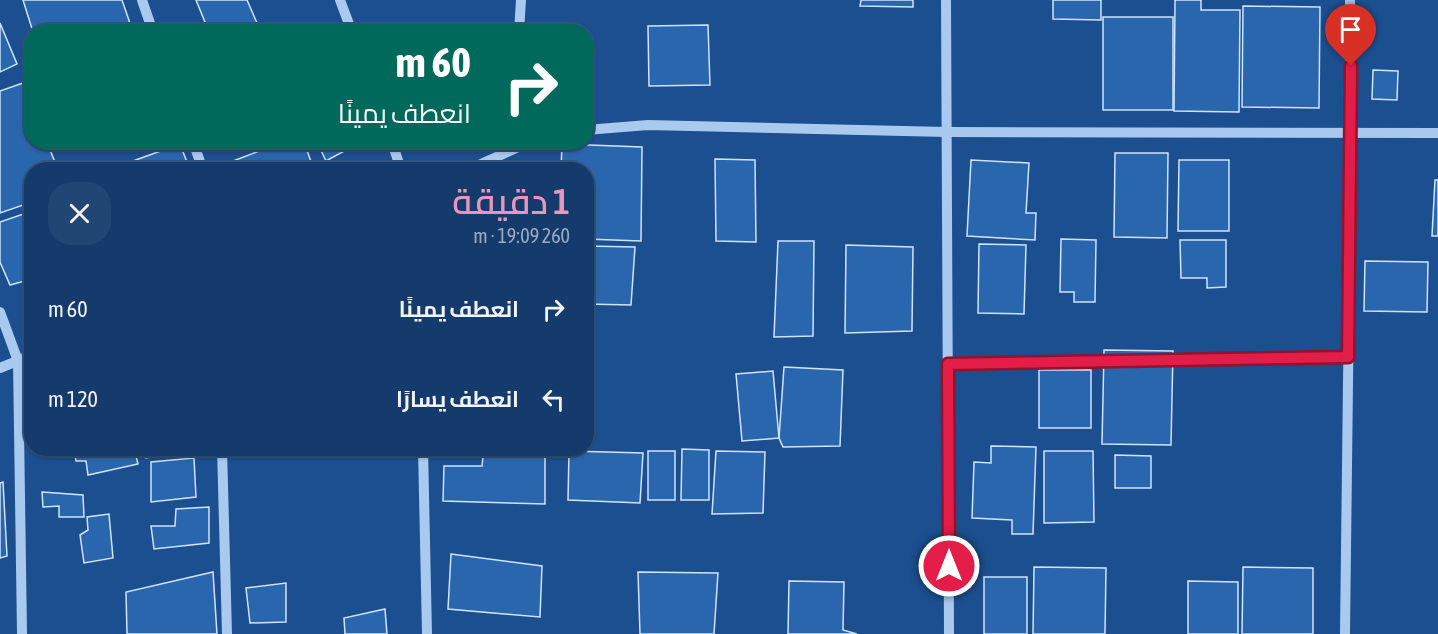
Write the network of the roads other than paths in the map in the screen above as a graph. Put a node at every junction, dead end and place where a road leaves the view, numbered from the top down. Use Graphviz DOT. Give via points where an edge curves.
graph roads {
  1 [pos="142,0"];
  2 [pos="340,0"];
  3 [pos="521,0"];
  4 [pos="946,0"];
  5 [pos="1350,0"];
  6 [pos="150,24"];
  7 [pos="349,24"];
  8 [pos="520,24"];
  9 [pos="594,129"];
  10 [pos="947,132"];
  11 [pos="1351,132"];
  12 [pos="1438,133"];
  13 [pos="497,150"];
  14 [pos="511,150"];
  15 [pos="496,157"];
  16 [pos="485,162"];
  17 [pos="0,312"];
  18 [pos="1348,357"];
  19 [pos="24,358"];
  20 [pos="18,361"];
  21 [pos="948,364"];
  22 [pos="0,368"];
  23 [pos="222,456"];
  24 [pos="423,456"];
  25 [pos="22,634"];
  26 [pos="227,634"];
  27 [pos="427,634"];
  28 [pos="950,634"];
  29 [pos="1345,634"];
  1 -- 6 [label="street"];
  2 -- 7 [label="street"];
  3 -- 8 [label="street"];
  4 -- 10 [label="street"];
  5 -- 11 [label="street"];
  9 -- 10 [label="street" via="648,125"];
  10 -- 11 [label="street"];
  10 -- 21 [label="street"];
  11 -- 12 [label="street"];
  11 -- 18 [label="street"];
  13 -- 15 [label="street"];
  14 -- 15 [label="street"];
  15 -- 16 [label="street"];
  17 -- 20 [label="street"];
  18 -- 21 [label="street"];
  18 -- 29 [label="street"];
  19 -- 20 [label="street"];
  20 -- 22 [label="street"];
  20 -- 25 [label="street"];
  21 -- 28 [label="street"];
  23 -- 26 [label="street"];
  24 -- 27 [label="street"];
}
